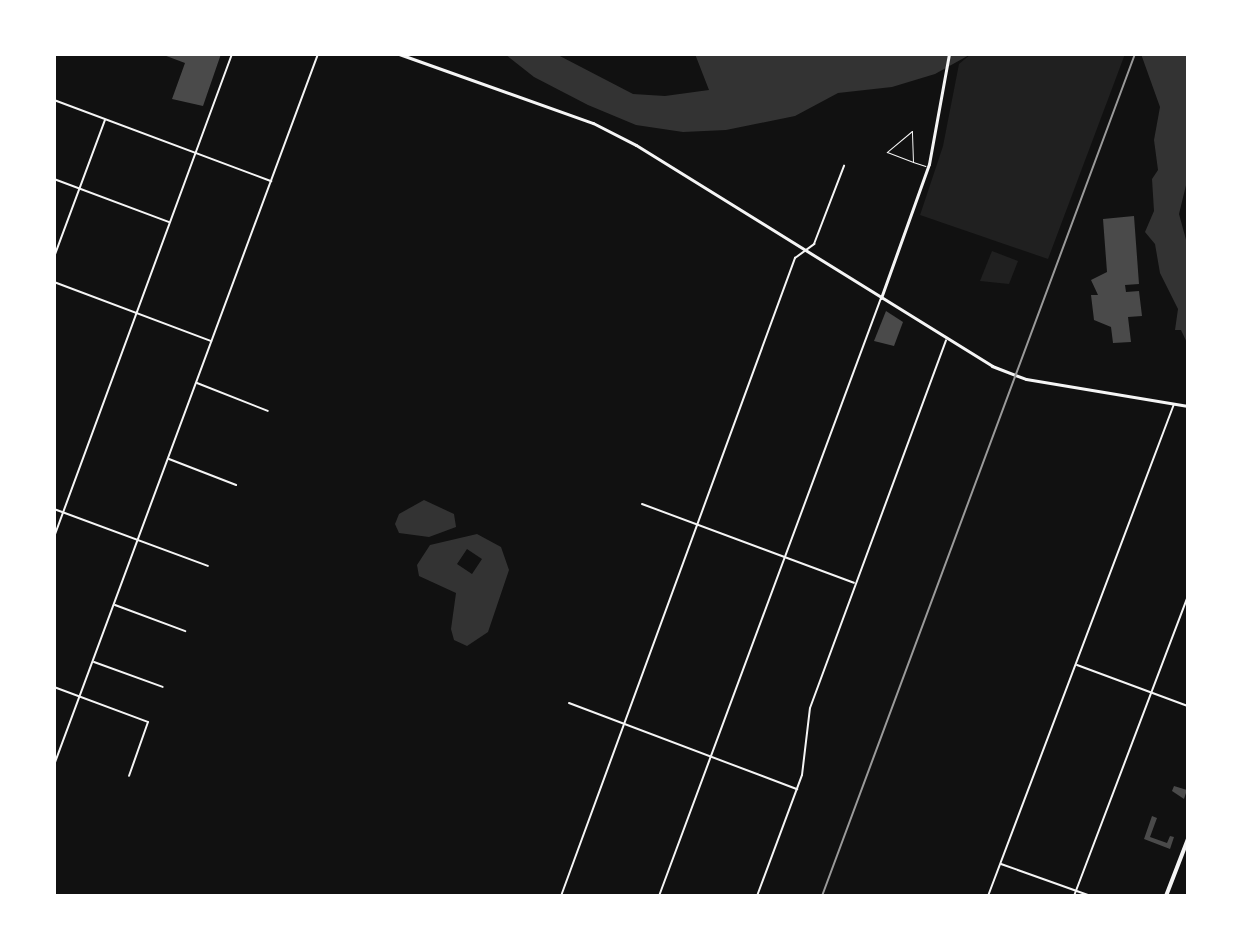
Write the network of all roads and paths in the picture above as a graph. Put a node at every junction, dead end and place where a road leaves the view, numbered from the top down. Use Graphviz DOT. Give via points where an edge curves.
graph roads {
  1 [pos="232,54"];
  2 [pos="318,54"];
  3 [pos="399,54"];
  4 [pos="949,54"];
  5 [pos="54,100"];
  6 [pos="106,119"];
  7 [pos="195,153"];
  8 [pos="913,162"];
  9 [pos="844,166"];
  10 [pos="927,167"];
  11 [pos="54,179"];
  12 [pos="272,181"];
  13 [pos="79,189"];
  14 [pos="169,222"];
  15 [pos="802,252"];
  16 [pos="54,257"];
  17 [pos="54,282"];
  18 [pos="881,298"];
  19 [pos="136,314"];
  20 [pos="946,339"];
  21 [pos="212,342"];
  22 [pos="196,382"];
  23 [pos="1174,403"];
  24 [pos="1188,406"];
  25 [pos="268,411"];
  26 [pos="168,459"];
  27 [pos="236,485"];
  28 [pos="642,504"];
  29 [pos="54,509"];
  30 [pos="63,512"];
  31 [pos="697,526"];
  32 [pos="54,537"];
  33 [pos="138,540"];
  34 [pos="784,559"];
  35 [pos="208,566"];
  36 [pos="854,583"];
  37 [pos="1188,596"];
  38 [pos="114,605"];
  39 [pos="185,631"];
  40 [pos="93,661"];
  41 [pos="1076,665"];
  42 [pos="54,687"];
  43 [pos="163,687"];
  44 [pos="1152,693"];
  45 [pos="80,698"];
  46 [pos="569,703"];
  47 [pos="1188,706"];
  48 [pos="623,723"];
  49 [pos="709,756"];
  50 [pos="54,765"];
  51 [pos="129,776"];
  52 [pos="798,789"];
  53 [pos="1188,839"];
  54 [pos="1000,864"];
  55 [pos="1076,891"];
  56 [pos="561,896"];
  57 [pos="659,896"];
  58 [pos="757,896"];
  59 [pos="988,896"];
  60 [pos="1074,896"];
  61 [pos="1091,896"];
  62 [pos="1166,896"];
  1 -- 7 [label="street"];
  2 -- 12 [label="street"];
  3 -- 15 [label="street" via="618,135"];
  4 -- 10 [label="street"];
  5 -- 6 [label="street"];
  6 -- 7 [label="street"];
  6 -- 13 [label="street"];
  7 -- 12 [label="street"];
  7 -- 14 [label="street"];
  8 -- 8 [label="lane" via="887,152 912,131 916,135"];
  8 -- 10 [label="lane"];
  9 -- 15 [label="street" via="818,235"];
  10 -- 18 [label="street"];
  11 -- 13 [label="street"];
  12 -- 21 [label="street"];
  13 -- 14 [label="street"];
  13 -- 16 [label="street"];
  14 -- 19 [label="street"];
  15 -- 18 [label="street"];
  15 -- 31 [label="street"];
  17 -- 19 [label="street"];
  18 -- 20 [label="street"];
  18 -- 34 [label="street"];
  19 -- 21 [label="street"];
  19 -- 30 [label="street"];
  20 -- 23 [label="street" via="1026,379"];
  20 -- 36 [label="street"];
  21 -- 22 [label="street"];
  22 -- 25 [label="street"];
  22 -- 26 [label="street"];
  23 -- 24 [label="street"];
  23 -- 41 [label="street"];
  26 -- 27 [label="street"];
  26 -- 33 [label="street"];
  28 -- 31 [label="street"];
  29 -- 30 [label="street"];
  30 -- 32 [label="street"];
  30 -- 33 [label="street"];
  31 -- 34 [label="street"];
  31 -- 48 [label="street"];
  33 -- 35 [label="street"];
  33 -- 38 [label="street"];
  34 -- 36 [label="street"];
  34 -- 49 [label="street"];
  36 -- 52 [label="street" via="805,725"];
  37 -- 44 [label="street"];
  38 -- 39 [label="street"];
  38 -- 40 [label="street"];
  40 -- 43 [label="street"];
  40 -- 45 [label="street"];
  41 -- 44 [label="street"];
  41 -- 54 [label="street"];
  42 -- 45 [label="street"];
  44 -- 47 [label="street"];
  44 -- 55 [label="street"];
  45 -- 50 [label="street"];
  45 -- 51 [label="street" via="148,722"];
  46 -- 48 [label="street"];
  48 -- 49 [label="street"];
  48 -- 56 [label="street"];
  49 -- 52 [label="street"];
  49 -- 57 [label="street"];
  52 -- 58 [label="street"];
  53 -- 62 [label="main road"];
  54 -- 55 [label="street"];
  54 -- 59 [label="street"];
  55 -- 60 [label="street"];
  55 -- 61 [label="street"];
}
